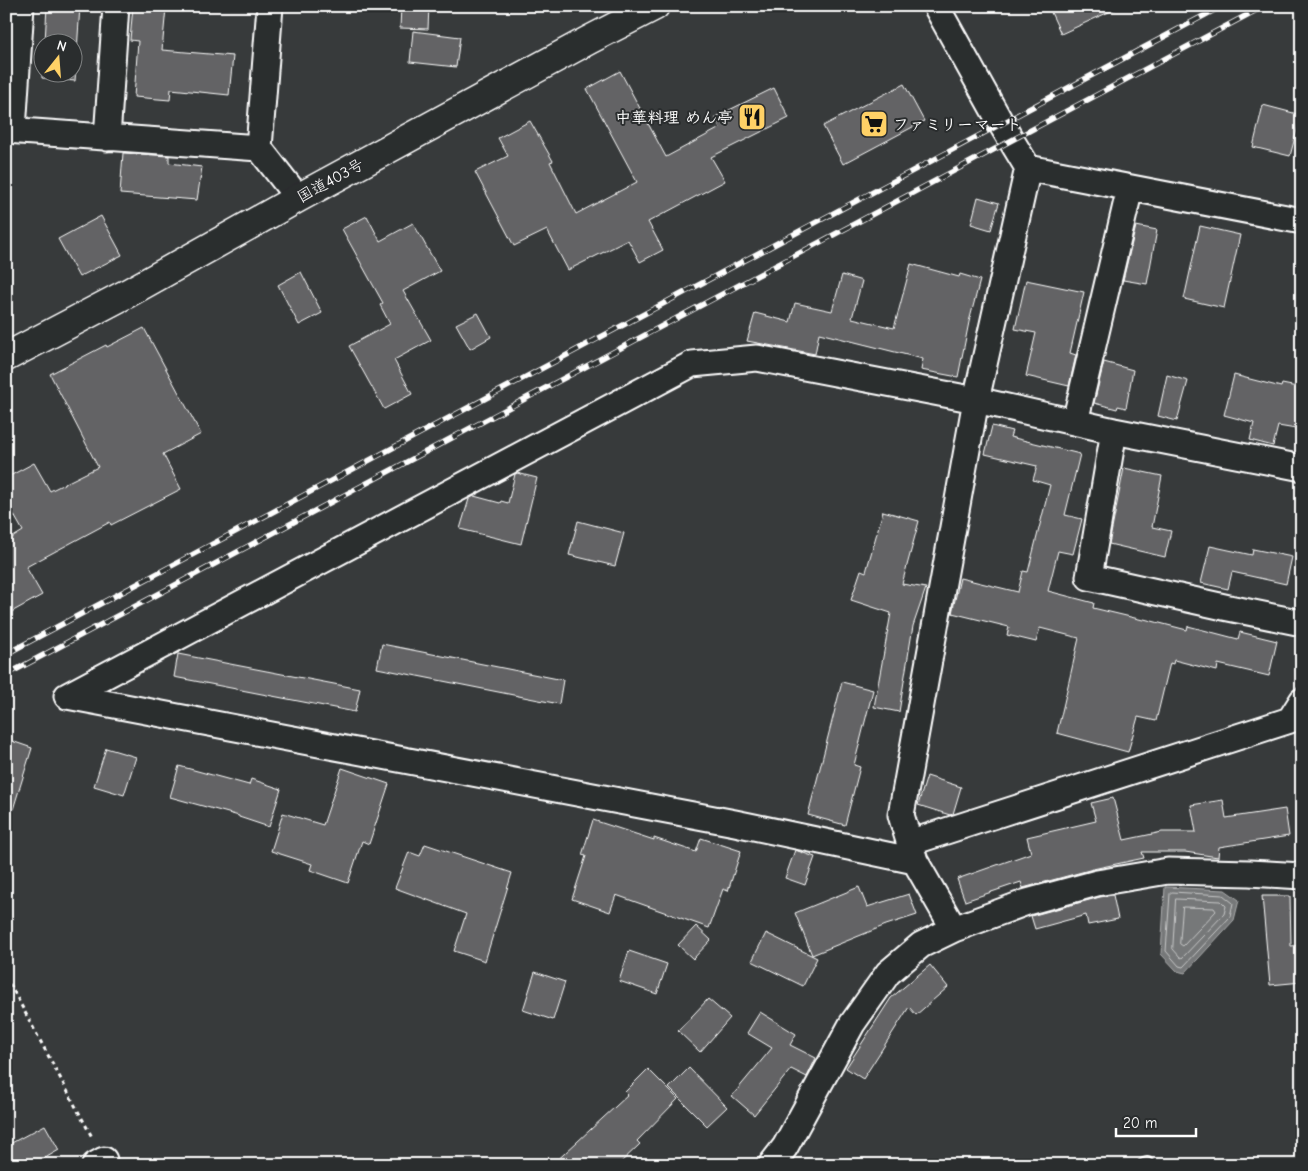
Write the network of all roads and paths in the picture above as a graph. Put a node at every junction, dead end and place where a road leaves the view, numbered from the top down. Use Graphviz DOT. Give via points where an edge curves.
graph roads {
  1 [pos="21,6"];
  2 [pos="116,6"];
  3 [pos="270,6"];
  4 [pos="655,6"];
  5 [pos="936,6"];
  6 [pos="10,130"];
  7 [pos="107,138"];
  8 [pos="259,148"];
  9 [pos="1028,168"];
  10 [pos="1130,188"];
  11 [pos="298,198"];
  12 [pos="1302,221"];
  13 [pos="6,357"];
  14 [pos="976,400"];
  15 [pos="1075,422"];
  16 [pos="1114,431"];
  17 [pos="1302,468"];
  18 [pos="1302,623"];
  19 [pos="1302,701"];
  20 [pos="912,852"];
  21 [pos="1302,876"];
  22 [pos="954,929"];
  23 [pos="6,977"];
  24 [pos="100,1162"];
  25 [pos="771,1165"];
  1 -- 6 [label="street"];
  2 -- 7 [label="street"];
  3 -- 8 [label="street"];
  4 -- 11 [label="highway, 国道403号"];
  5 -- 9 [label="street"];
  6 -- 7 [label="street"];
  7 -- 8 [label="street"];
  8 -- 11 [label="street"];
  9 -- 10 [label="street"];
  9 -- 14 [label="street"];
  10 -- 12 [label="street"];
  10 -- 15 [label="street"];
  11 -- 13 [label="highway, 国道403号"];
  14 -- 15 [label="street"];
  14 -- 20 [label="street" via="901,815"];
  14 -- 20 [label="street" via="757,358 692,364 67,696 735,823"];
  15 -- 16 [label="street"];
  16 -- 17 [label="street"];
  16 -- 18 [label="street" via="1089,577"];
  19 -- 20 [label="street" via="1290,720"];
  20 -- 22 [label="street"];
  21 -- 22 [label="street" via="1168,871 1097,883 1027,902"];
  22 -- 25 [label="street" via="921,945 888,973 852,1024 785,1147"];
  23 -- 24 [label="path"];
}
